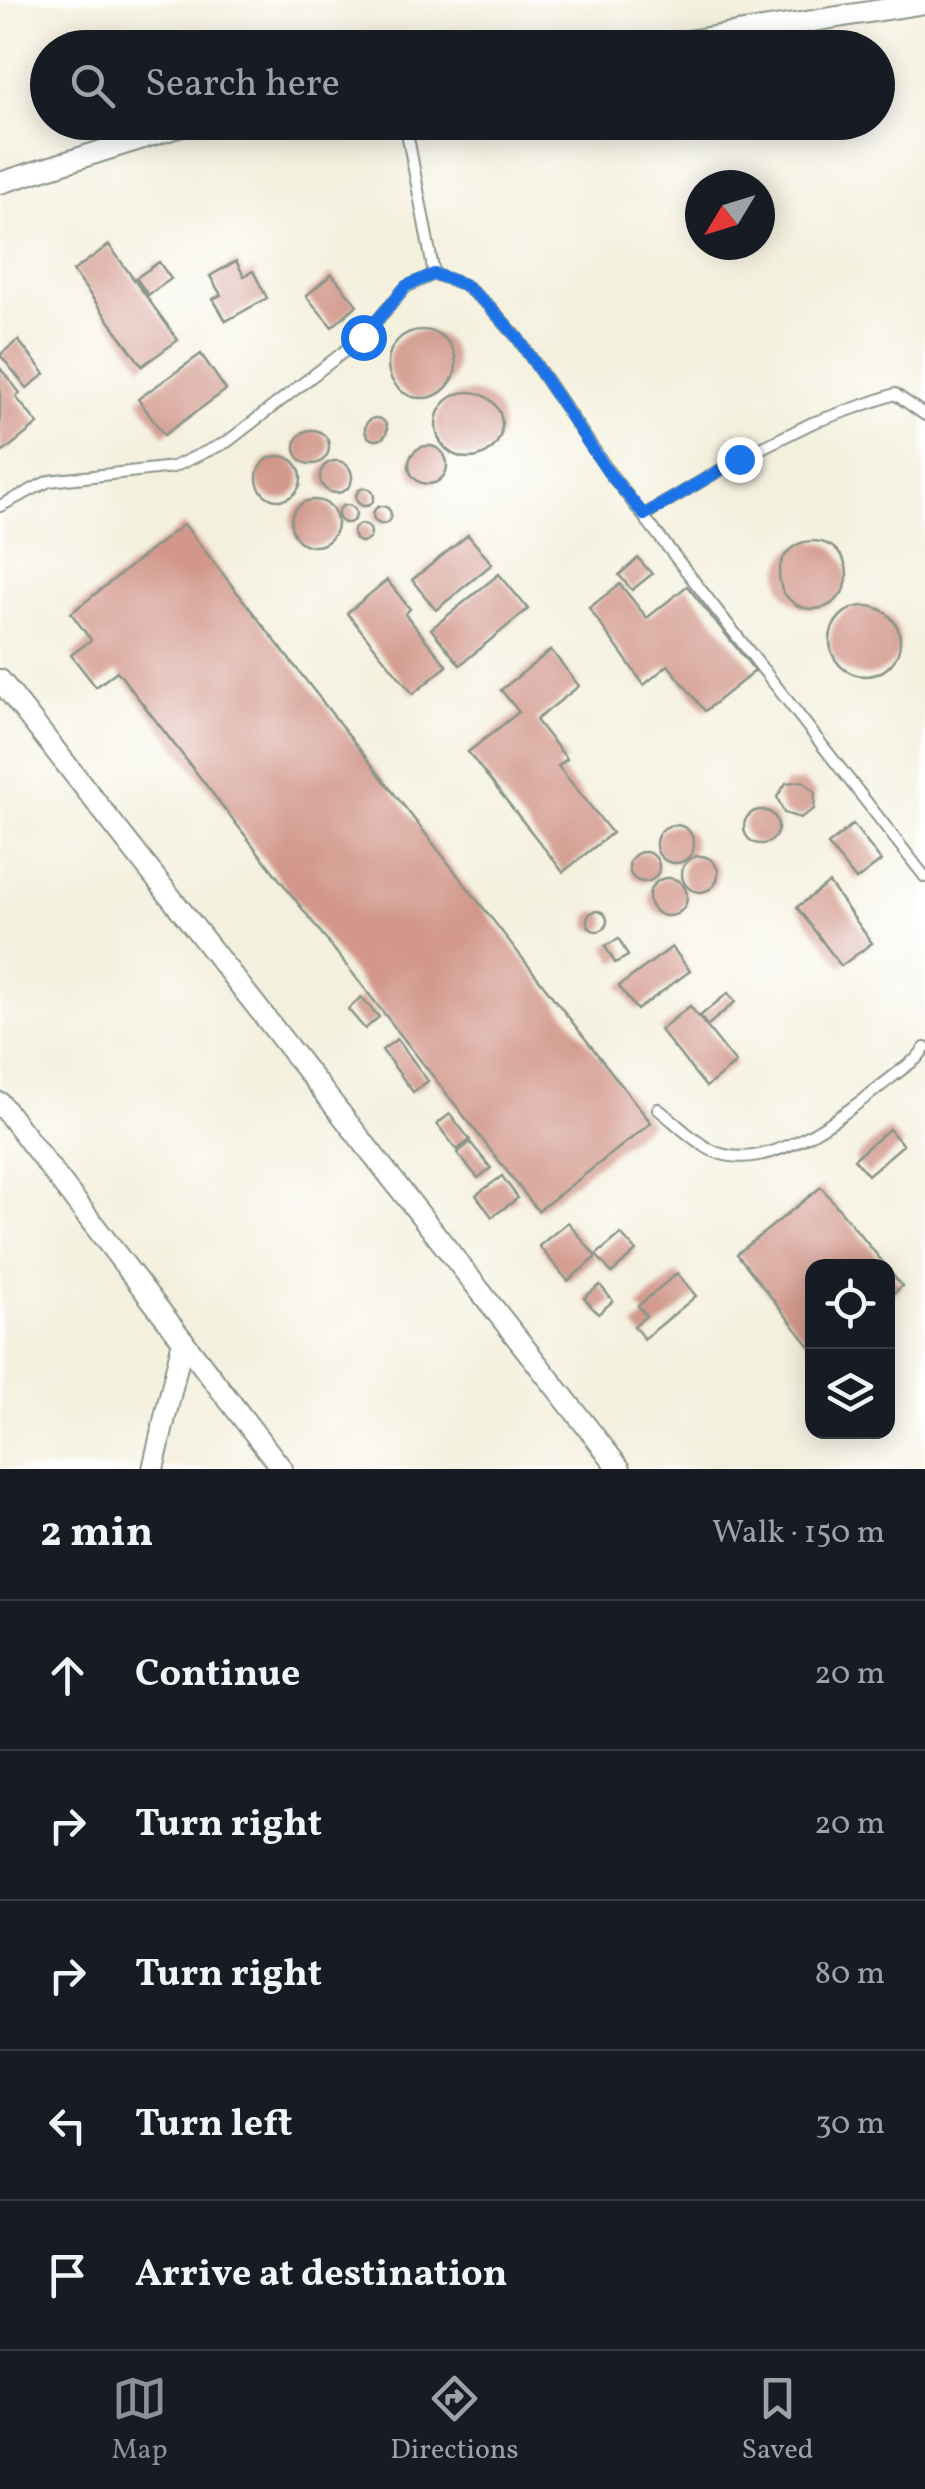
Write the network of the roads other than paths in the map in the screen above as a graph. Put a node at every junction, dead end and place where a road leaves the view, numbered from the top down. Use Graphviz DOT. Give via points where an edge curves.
graph roads {
  1 [pos="925,3"];
  2 [pos="756,30"];
  3 [pos="137,140"];
  4 [pos="408,140"];
  5 [pos="0,183"];
  6 [pos="434,274"];
  7 [pos="925,415"];
  8 [pos="0,506"];
  9 [pos="644,515"];
  10 [pos="0,680"];
  11 [pos="925,877"];
  12 [pos="925,1048"];
  13 [pos="0,1103"];
  14 [pos="658,1109"];
  15 [pos="183,1340"];
  16 [pos="152,1469"];
  17 [pos="282,1469"];
  18 [pos="620,1469"];
  1 -- 2 [label="street"];
  3 -- 5 [label="street"];
  4 -- 6 [label="lane"];
  6 -- 8 [label="lane" via="406,286 363,337 227,442 173,468 48,481"];
  6 -- 9 [label="lane" via="463,284 517,337"];
  7 -- 9 [label="lane" via="895,394 828,417"];
  9 -- 11 [label="lane"];
  10 -- 18 [label="street"];
  12 -- 14 [label="lane" via="787,1149 747,1159 713,1151"];
  13 -- 15 [label="street"];
  15 -- 16 [label="street"];
  15 -- 17 [label="street"];
}
